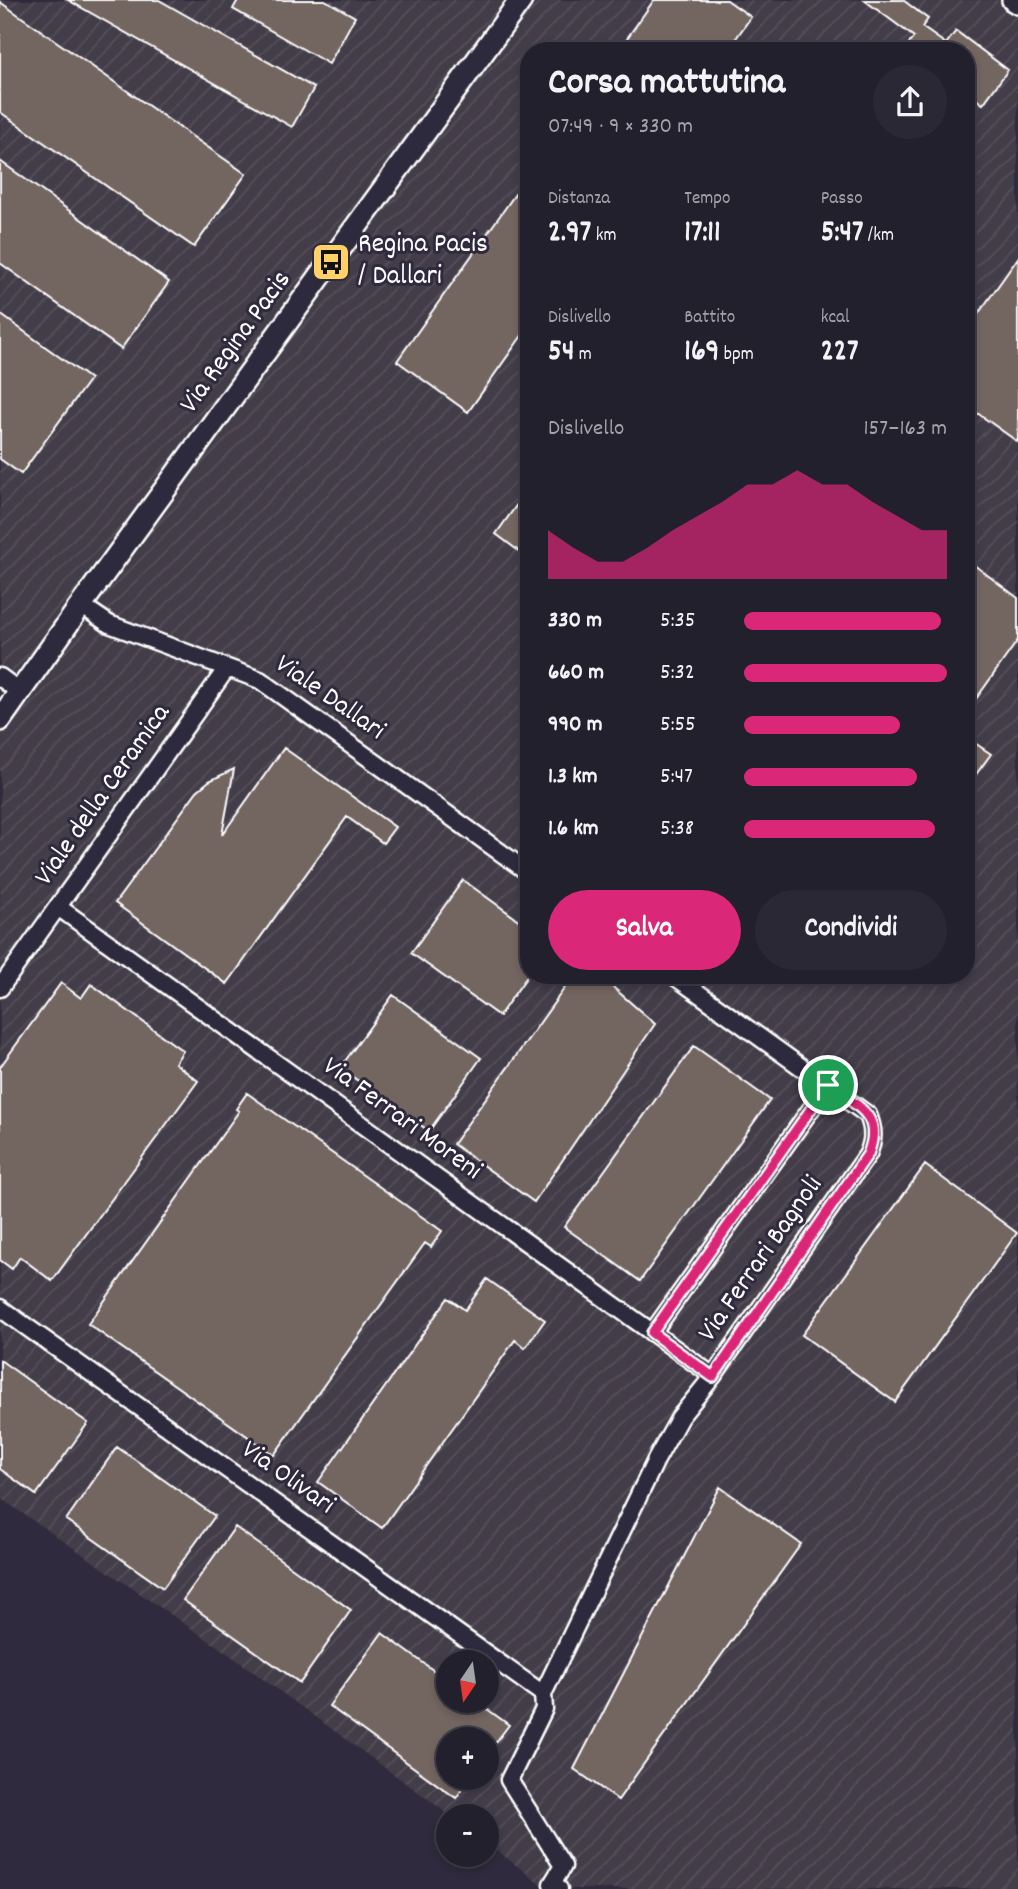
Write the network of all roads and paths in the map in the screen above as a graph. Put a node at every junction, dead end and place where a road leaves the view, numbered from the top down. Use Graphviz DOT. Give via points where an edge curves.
graph roads {
  1 [pos="521,0"];
  2 [pos="1013,0"];
  3 [pos="1018,4"];
  4 [pos="81,605"];
  5 [pos="227,668"];
  6 [pos="0,677"];
  7 [pos="20,692"];
  8 [pos="0,720"];
  9 [pos="520,866"];
  10 [pos="58,907"];
  11 [pos="686,984"];
  12 [pos="0,988"];
  13 [pos="828,1085"];
  14 [pos="0,1308"];
  15 [pos="652,1333"];
  16 [pos="713,1377"];
  17 [pos="543,1694"];
  18 [pos="559,1889"];
  1 -- 4 [label="street, Via Regina Pacis"];
  2 -- 3 [label="street"];
  4 -- 5 [label="street, Viale Dallari" via="109,624"];
  4 -- 7 [label="street, Via Regina Pacis"];
  5 -- 9 [label="street, Viale Dallari" via="260,680"];
  5 -- 10 [label="street, Viale della Ceramica"];
  6 -- 7 [label="street"];
  7 -- 8 [label="street, Via Regina Pacis"];
  10 -- 12 [label="street, Viale della Ceramica"];
  10 -- 15 [label="street, Via Ferrari Moreni"];
  11 -- 13 [label="street"];
  13 -- 15 [label="street, Via Ferrari Bagnoli"];
  13 -- 16 [label="street, Via Ferrari Bagnoli" via="868,1115 873,1142"];
  14 -- 17 [label="street, Via Olivari"];
  15 -- 16 [label="street, Via Ferrari Moreni"];
  16 -- 17 [label="street, Via Ferrari Bagnoli" via="680,1417 656,1460"];
  17 -- 18 [label="street, Via Ferrari Bagnoli" via="544,1709 509,1780 563,1866 552,1884"];
}
